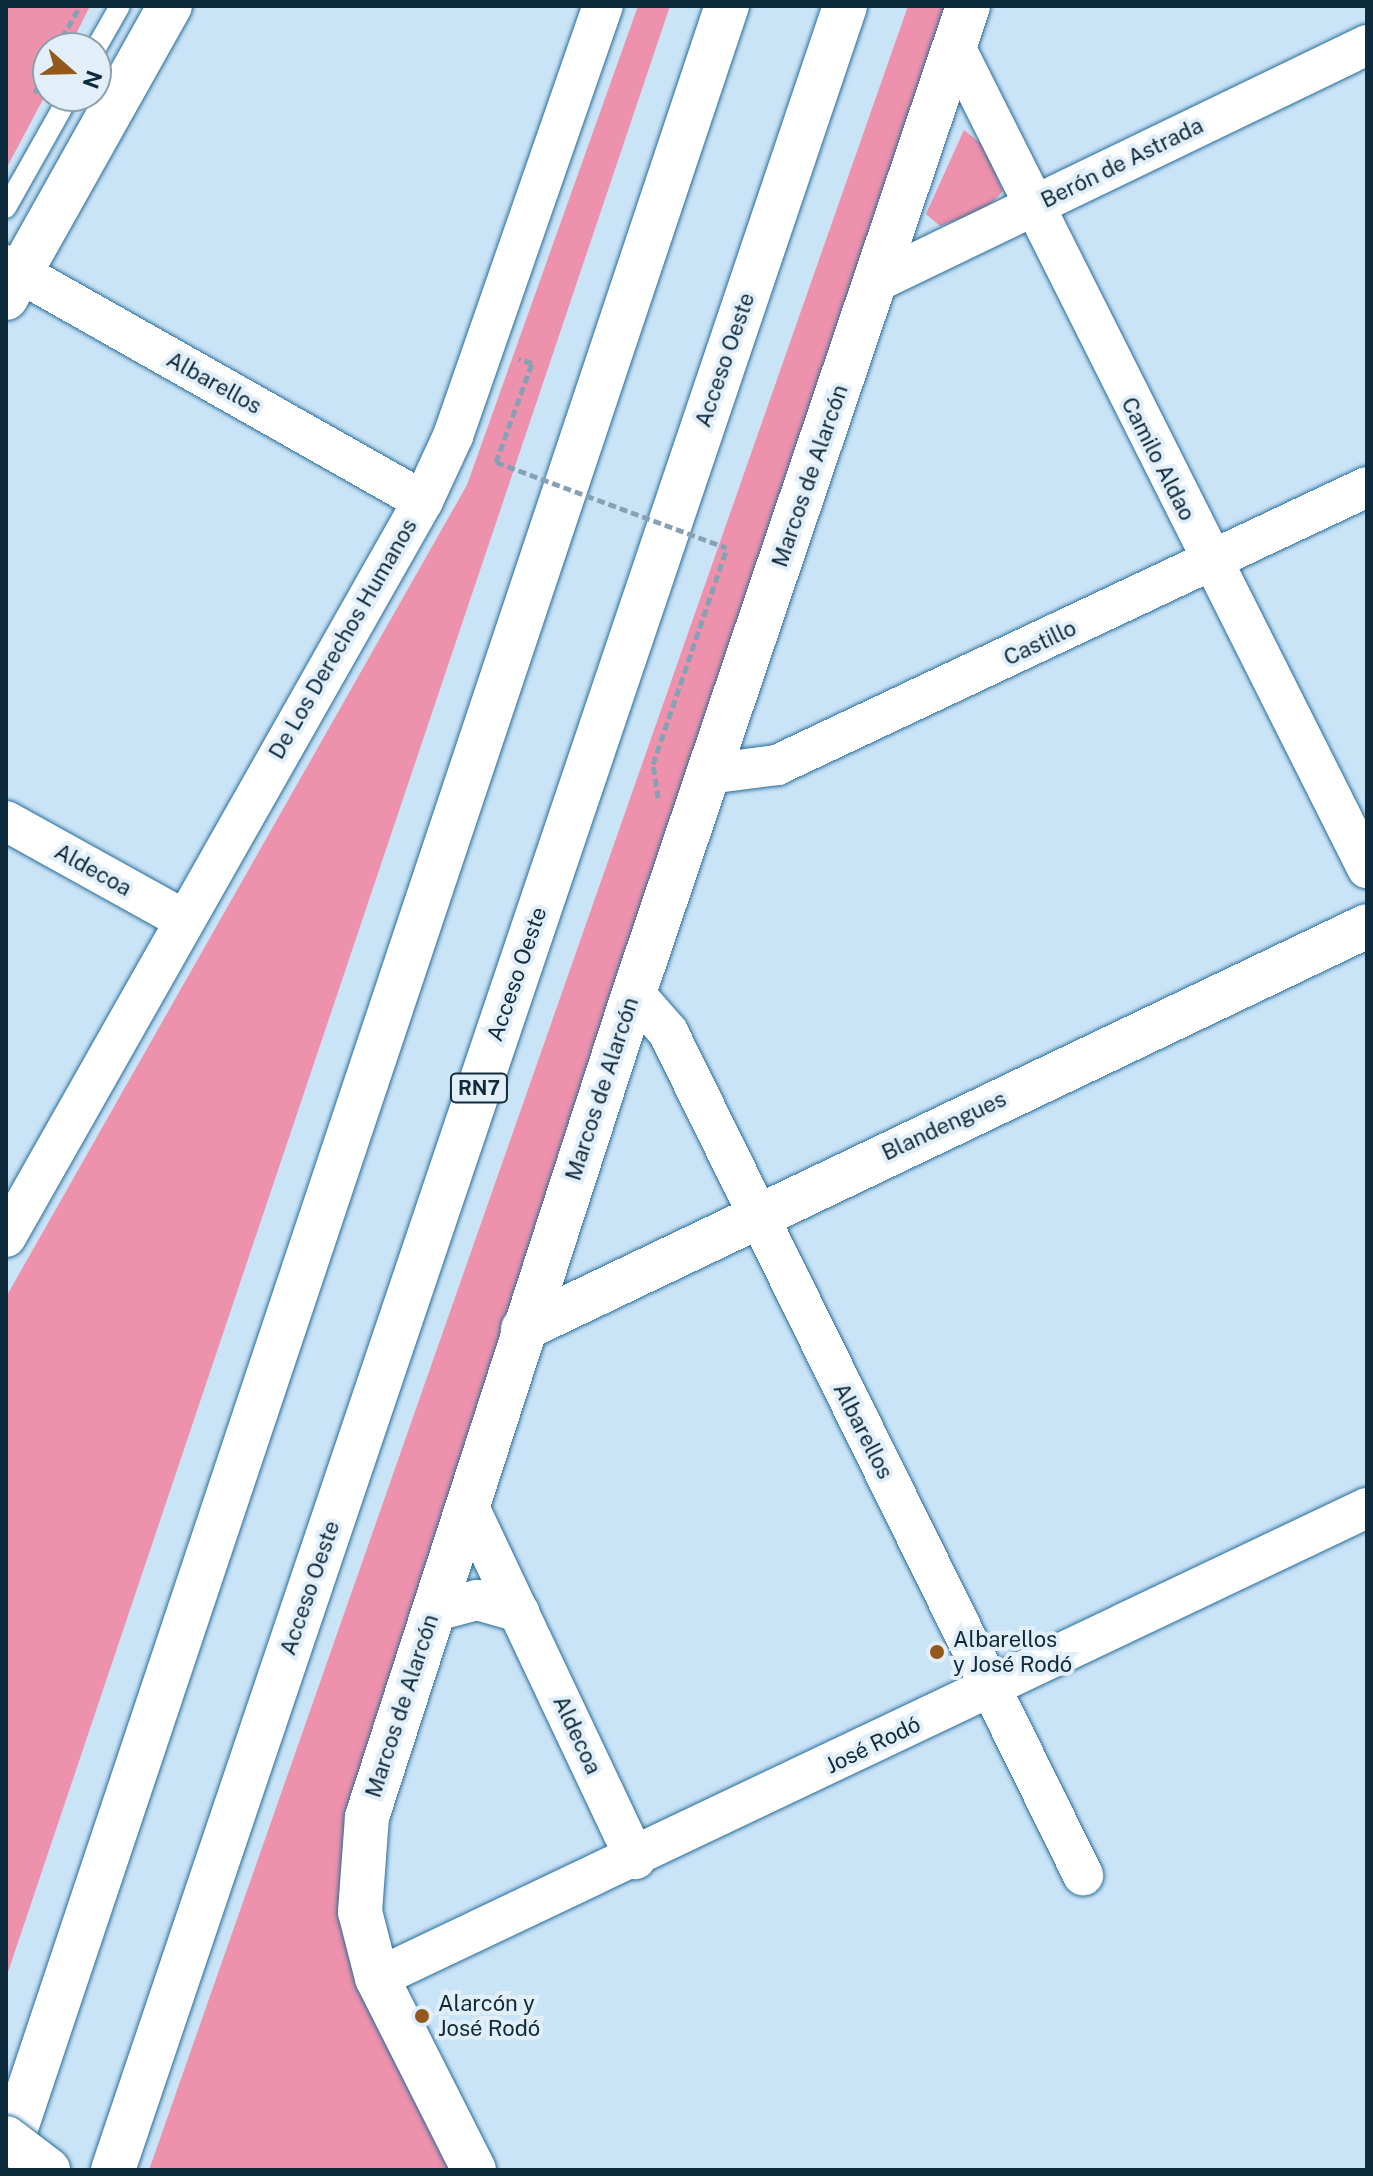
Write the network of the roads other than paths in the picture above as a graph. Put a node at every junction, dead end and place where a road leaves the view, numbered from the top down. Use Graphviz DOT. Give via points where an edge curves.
graph roads {
  1 [pos="120,6"];
  2 [pos="170,6"];
  3 [pos="603,6"];
  4 [pos="727,6"];
  5 [pos="845,6"];
  6 [pos="968,6"];
  7 [pos="105,32"];
  8 [pos="1367,45"];
  9 [pos="955,47"];
  10 [pos="60,112"];
  11 [pos="1031,207"];
  12 [pos="6,208"];
  13 [pos="11,279"];
  14 [pos="878,281"];
  15 [pos="1367,487"];
  16 [pos="423,501"];
  17 [pos="1211,564"];
  18 [pos="707,774"];
  19 [pos="6,821"];
  20 [pos="1367,868"];
  21 [pos="181,918"];
  22 [pos="1367,926"];
  23 [pos="634,993"];
  24 [pos="755,1215"];
  25 [pos="6,1237"];
  26 [pos="523,1329"];
  27 [pos="467,1503"];
  28 [pos="1367,1508"];
  29 [pos="432,1612"];
  30 [pos="519,1612"];
  31 [pos="992,1688"];
  32 [pos="635,1859"];
  33 [pos="1083,1875"];
  34 [pos="377,1978"];
  35 [pos="6,2138"];
  36 [pos="6,2158"];
  37 [pos="48,2170"];
  38 [pos="113,2170"];
  39 [pos="474,2170"];
  1 -- 7 [label="lane"];
  2 -- 13 [label="main road"];
  3 -- 16 [label="street, De Los Derechos Humanos" via="453,436"];
  4 -- 36 [label="main road"];
  5 -- 38 [label="main road, Acceso Oeste / RN7"];
  6 -- 9 [label="main road, Marcos de Alarcón"];
  8 -- 11 [label="street, Berón de Astrada"];
  9 -- 11 [label="street, Camilo Aldao"];
  9 -- 14 [label="main road, Marcos de Alarcón"];
  10 -- 12 [label="lane"];
  11 -- 14 [label="street, Berón de Astrada"];
  11 -- 17 [label="street, Camilo Aldao"];
  13 -- 16 [label="street, Albarellos"];
  14 -- 18 [label="main road, Marcos de Alarcón"];
  15 -- 17 [label="street, Castillo"];
  16 -- 21 [label="street, De Los Derechos Humanos"];
  17 -- 18 [label="street, Castillo" via="777,765"];
  17 -- 20 [label="street, Camilo Aldao"];
  18 -- 23 [label="main road, Marcos de Alarcón"];
  19 -- 21 [label="street, Aldecoa"];
  21 -- 25 [label="street, De Los Derechos Humanos"];
  22 -- 24 [label="main road, Blandengues"];
  23 -- 24 [label="street, Albarellos" via="668,1032"];
  23 -- 26 [label="main road, Marcos de Alarcón"];
  24 -- 26 [label="main road, Blandengues"];
  24 -- 31 [label="street, Albarellos"];
  26 -- 27 [label="main road, Marcos de Alarcón"];
  27 -- 29 [label="main road, Marcos de Alarcón"];
  27 -- 30 [label="street, Aldecoa"];
  28 -- 31 [label="street, José Rodó"];
  29 -- 30 [label="street" via="477,1600"];
  29 -- 34 [label="main road, Marcos de Alarcón" via="367,1817 359,1865 360,1912"];
  30 -- 32 [label="street, Aldecoa"];
  31 -- 32 [label="street, José Rodó"];
  31 -- 33 [label="street, Albarellos"];
  32 -- 34 [label="street, José Rodó"];
  34 -- 39 [label="main road, Marcos de Alarcón"];
  35 -- 37 [label="main road, bridge"];
}
